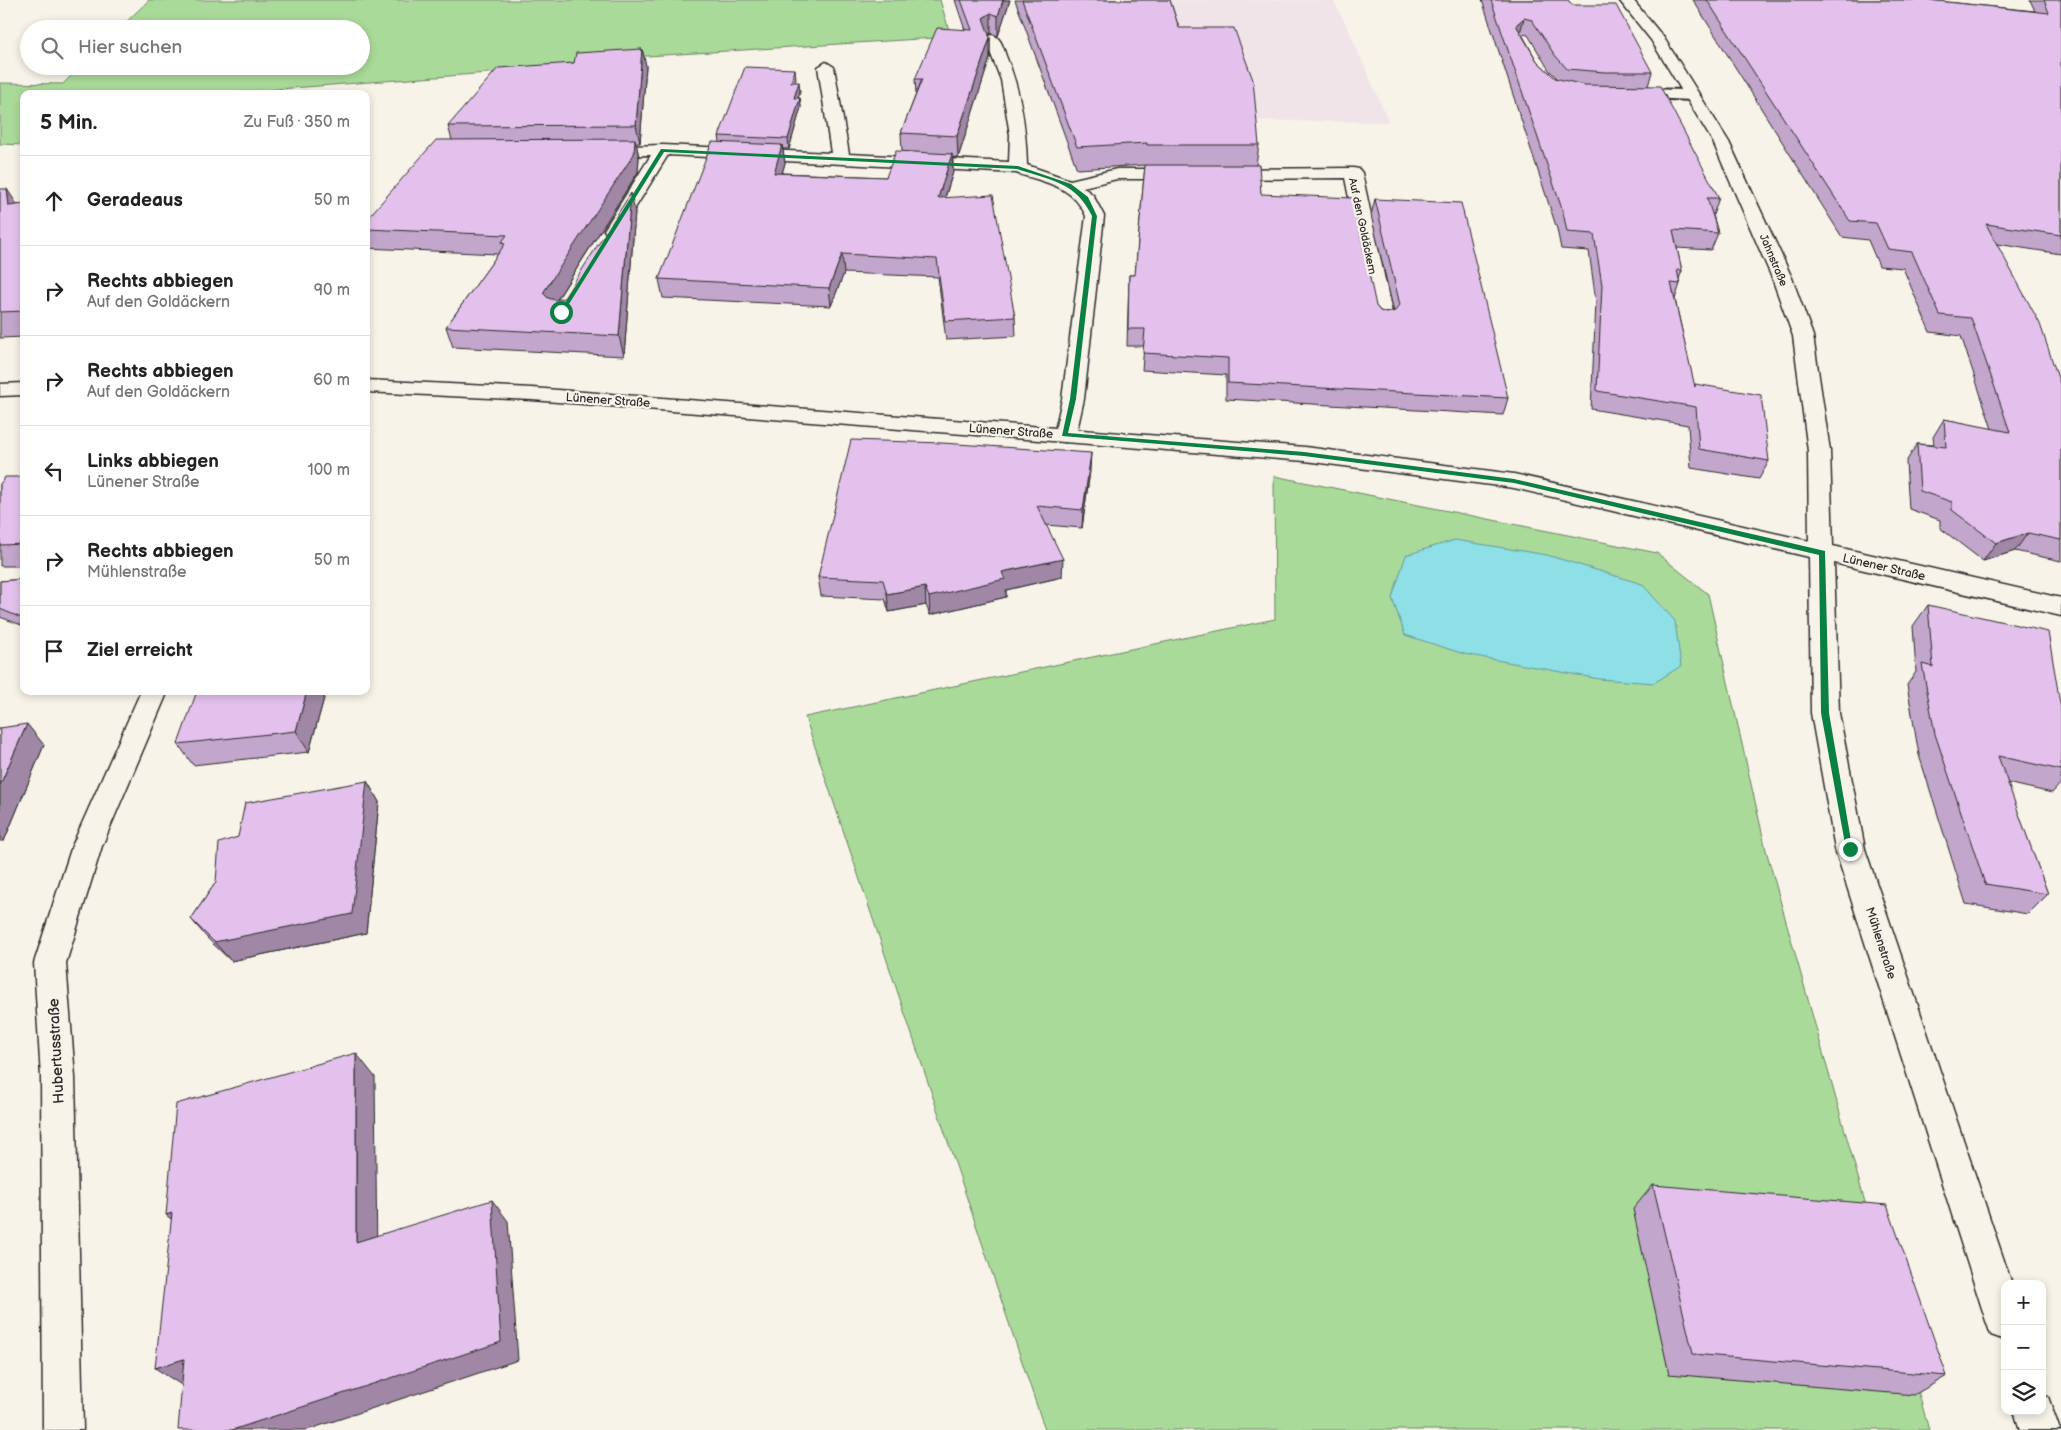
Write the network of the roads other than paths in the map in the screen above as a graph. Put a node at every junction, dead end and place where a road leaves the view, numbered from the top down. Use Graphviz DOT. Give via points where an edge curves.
graph roads {
  1 [pos="1626,0"];
  2 [pos="992,39"];
  3 [pos="826,67"];
  4 [pos="1616,94"];
  5 [pos="1692,95"];
  6 [pos="662,150"];
  7 [pos="585,151"];
  8 [pos="841,160"];
  9 [pos="1018,168"];
  10 [pos="1070,185"];
  11 [pos="602,248"];
  12 [pos="1384,322"];
  13 [pos="370,386"];
  14 [pos="20,389"];
  15 [pos="0,390"];
  16 [pos="1065,435"];
  17 [pos="1823,553"];
  18 [pos="2061,607"];
  19 [pos="153,695"];
  20 [pos="2001,1310"];
  21 [pos="2035,1415"];
  22 [pos="63,1430"];
  23 [pos="2040,1430"];
  1 -- 5 [label="main road, Jahnstraße" via="1657,38"];
  2 -- 9 [label="main road" via="1009,80 1018,135"];
  3 -- 8 [label="main road"];
  4 -- 5 [label="lane"];
  5 -- 17 [label="main road, Jahnstraße" via="1720,142 1749,203 1803,336 1820,451"];
  6 -- 7 [label="main road"];
  6 -- 8 [label="main road"];
  6 -- 11 [label="main road"];
  8 -- 9 [label="main road"];
  9 -- 10 [label="main road"];
  10 -- 12 [label="main road, Auf den Goldäckern" via="1117,174 1353,173"];
  10 -- 16 [label="main road" via="1087,198 1095,216 1074,389"];
  13 -- 16 [label="main road, Lünener Straße" via="532,394"];
  14 -- 15 [label="main road"];
  16 -- 17 [label="main road, Lünener Straße" via="1304,454 1514,481"];
  17 -- 18 [label="main road, Lünener Straße"];
  17 -- 20 [label="main road, Mühlenstraße" via="1825,713 1850,849"];
  19 -- 22 [label="main road, Hubertusstraße" via="88,846 50,963 58,1077"];
  21 -- 23 [label="main road"];
}
